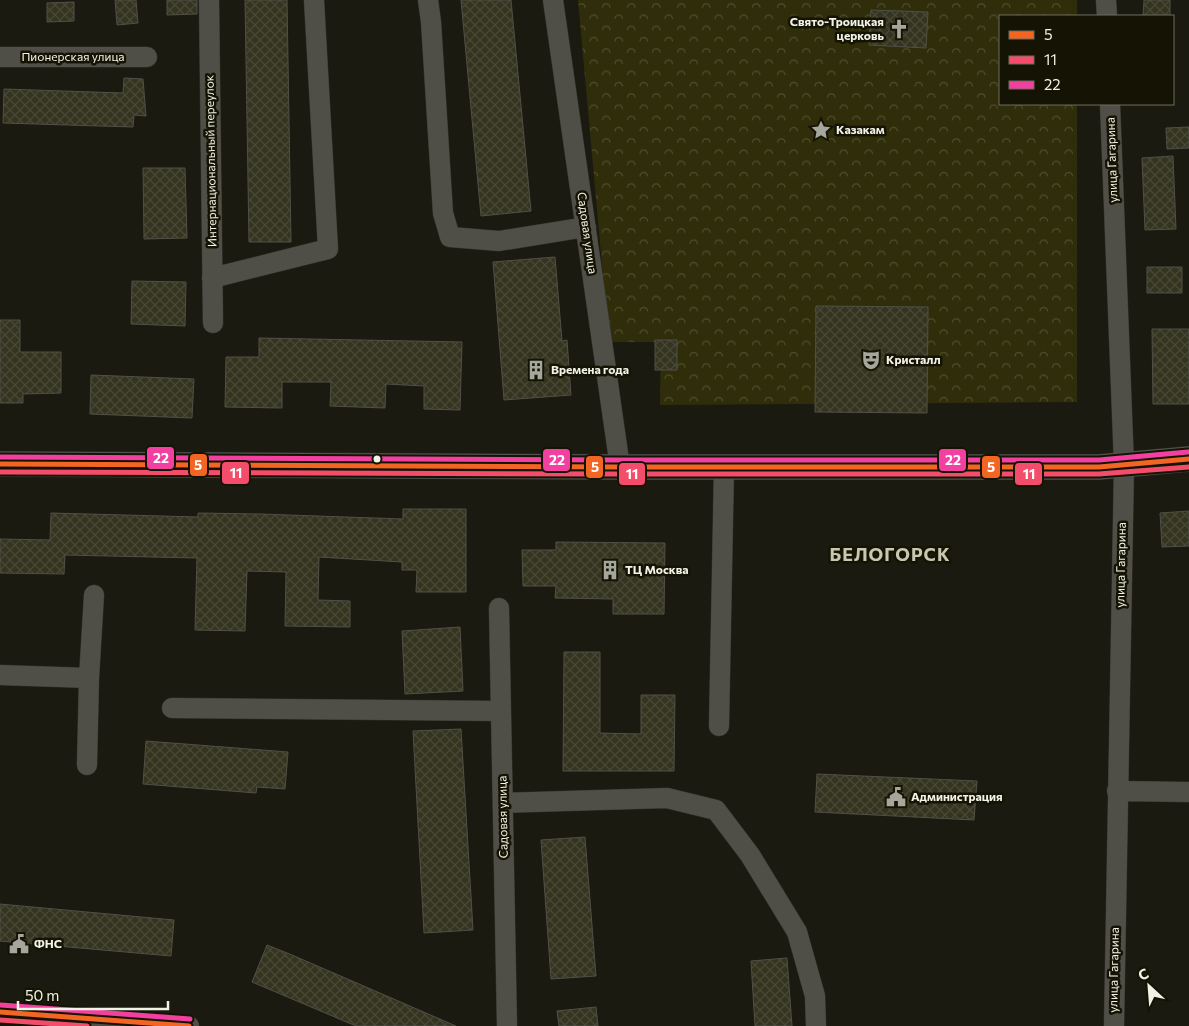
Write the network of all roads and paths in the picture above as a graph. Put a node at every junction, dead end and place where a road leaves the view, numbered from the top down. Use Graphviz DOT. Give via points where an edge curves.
graph roads {
  1 [pos="209,0"];
  2 [pos="314,0"];
  3 [pos="428,0"];
  4 [pos="553,0"];
  5 [pos="1106,0"];
  6 [pos="1107,15"];
  7 [pos="0,57"];
  8 [pos="146,57"];
  9 [pos="1110,105"];
  10 [pos="586,227"];
  11 [pos="212,278"];
  12 [pos="213,323"];
  13 [pos="1189,459"];
  14 [pos="0,464"];
  15 [pos="1124,465"];
  16 [pos="620,467"];
  17 [pos="724,467"];
  18 [pos="94,595"];
  19 [pos="499,608"];
  20 [pos="0,675"];
  21 [pos="89,678"];
  22 [pos="172,708"];
  23 [pos="501,711"];
  24 [pos="719,726"];
  25 [pos="87,765"];
  26 [pos="1118,791"];
  27 [pos="1189,792"];
  28 [pos="503,803"];
  29 [pos="0,1012"];
  30 [pos="60,1021"];
  31 [pos="189,1026"];
  32 [pos="507,1026"];
  33 [pos="816,1026"];
  34 [pos="1114,1026"];
  1 -- 11 [label="street, Интернациональный переулок"];
  2 -- 11 [label="street" via="328,249"];
  3 -- 10 [label="street" via="443,213 450,237 499,241"];
  4 -- 10 [label="street, Садовая улица"];
  5 -- 6 [label="street"];
  7 -- 8 [label="street, Пионерская улица"];
  9 -- 15 [label="street, улица Гагарина"];
  10 -- 16 [label="street, Садовая улица"];
  11 -- 12 [label="street, Интернациональный переулок"];
  13 -- 15 [label="main road"];
  14 -- 16 [label="main road"];
  15 -- 17 [label="main road"];
  15 -- 26 [label="street, улица Гагарина"];
  16 -- 17 [label="main road"];
  17 -- 24 [label="street"];
  18 -- 21 [label="street"];
  19 -- 23 [label="street, Садовая улица"];
  20 -- 21 [label="street"];
  21 -- 25 [label="street"];
  22 -- 23 [label="street"];
  23 -- 28 [label="street, Садовая улица"];
  26 -- 27 [label="street"];
  26 -- 34 [label="street, улица Гагарина"];
  28 -- 32 [label="street, Садовая улица"];
  28 -- 33 [label="street" via="667,798 716,810 750,855 797,932 815,996"];
  29 -- 30 [label="street"];
  30 -- 31 [label="street"];
}
